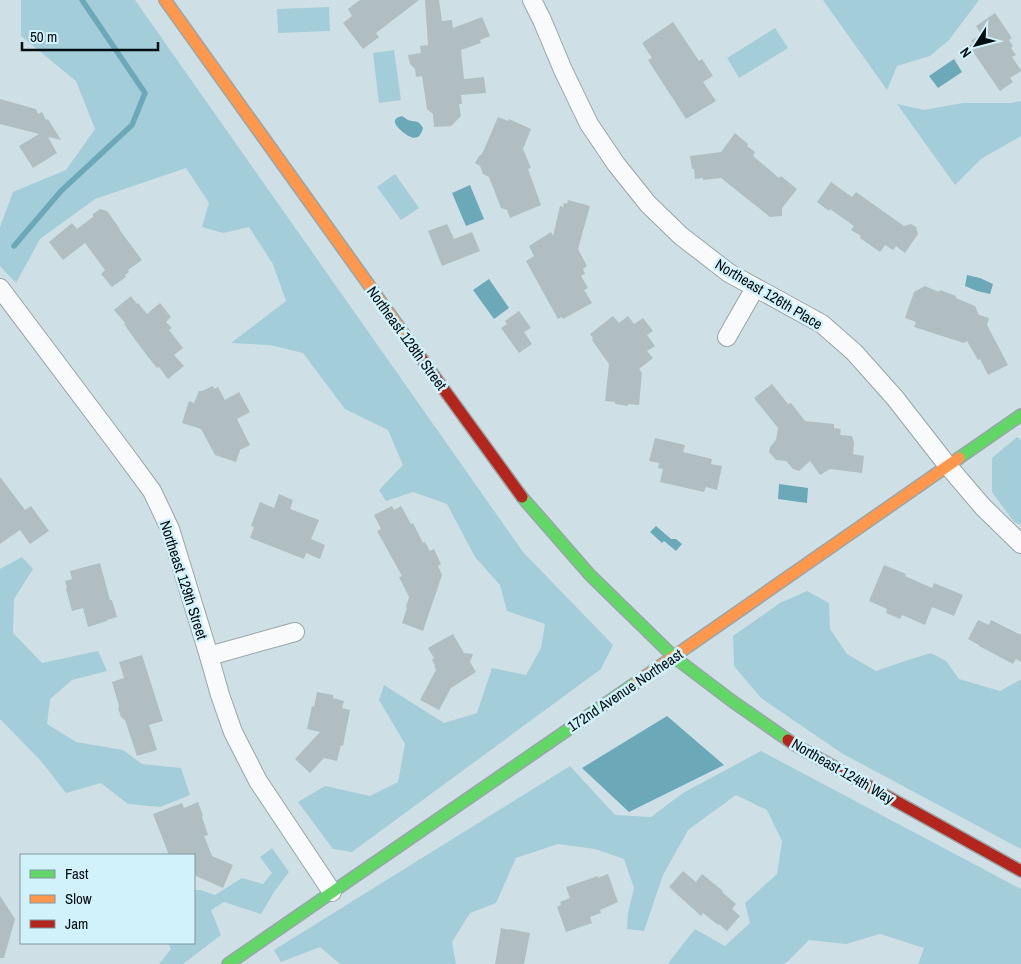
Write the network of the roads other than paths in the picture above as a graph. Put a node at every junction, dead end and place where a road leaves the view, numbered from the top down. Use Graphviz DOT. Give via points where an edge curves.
graph roads {
  1 [pos="165,0"];
  2 [pos="532,0"];
  3 [pos="0,288"];
  4 [pos="755,288"];
  5 [pos="727,337"];
  6 [pos="1021,415"];
  7 [pos="948,466"];
  8 [pos="1021,544"];
  9 [pos="295,632"];
  10 [pos="210,656"];
  11 [pos="674,656"];
  12 [pos="1021,871"];
  13 [pos="332,892"];
  14 [pos="228,964"];
  1 -- 11 [label="street, Northeast 128th Street" via="519,494 590,575"];
  2 -- 4 [label="street, Northeast 126th Place" via="589,124 621,171 648,204 681,236"];
  3 -- 10 [label="street, Northeast 129th Street" via="152,491 170,528"];
  4 -- 5 [label="street"];
  4 -- 7 [label="street, Northeast 126th Place" via="822,324 854,352"];
  6 -- 7 [label="street, 172nd Avenue Northeast"];
  7 -- 8 [label="street, Northeast 126th Place"];
  7 -- 11 [label="street, 172nd Avenue Northeast"];
  9 -- 10 [label="street"];
  10 -- 13 [label="street, Northeast 129th Street" via="233,732 258,781"];
  11 -- 12 [label="street, Northeast 124th Way" via="795,745"];
  11 -- 13 [label="street, 172nd Avenue Northeast"];
  13 -- 14 [label="street, 172nd Avenue Northeast"];
}
